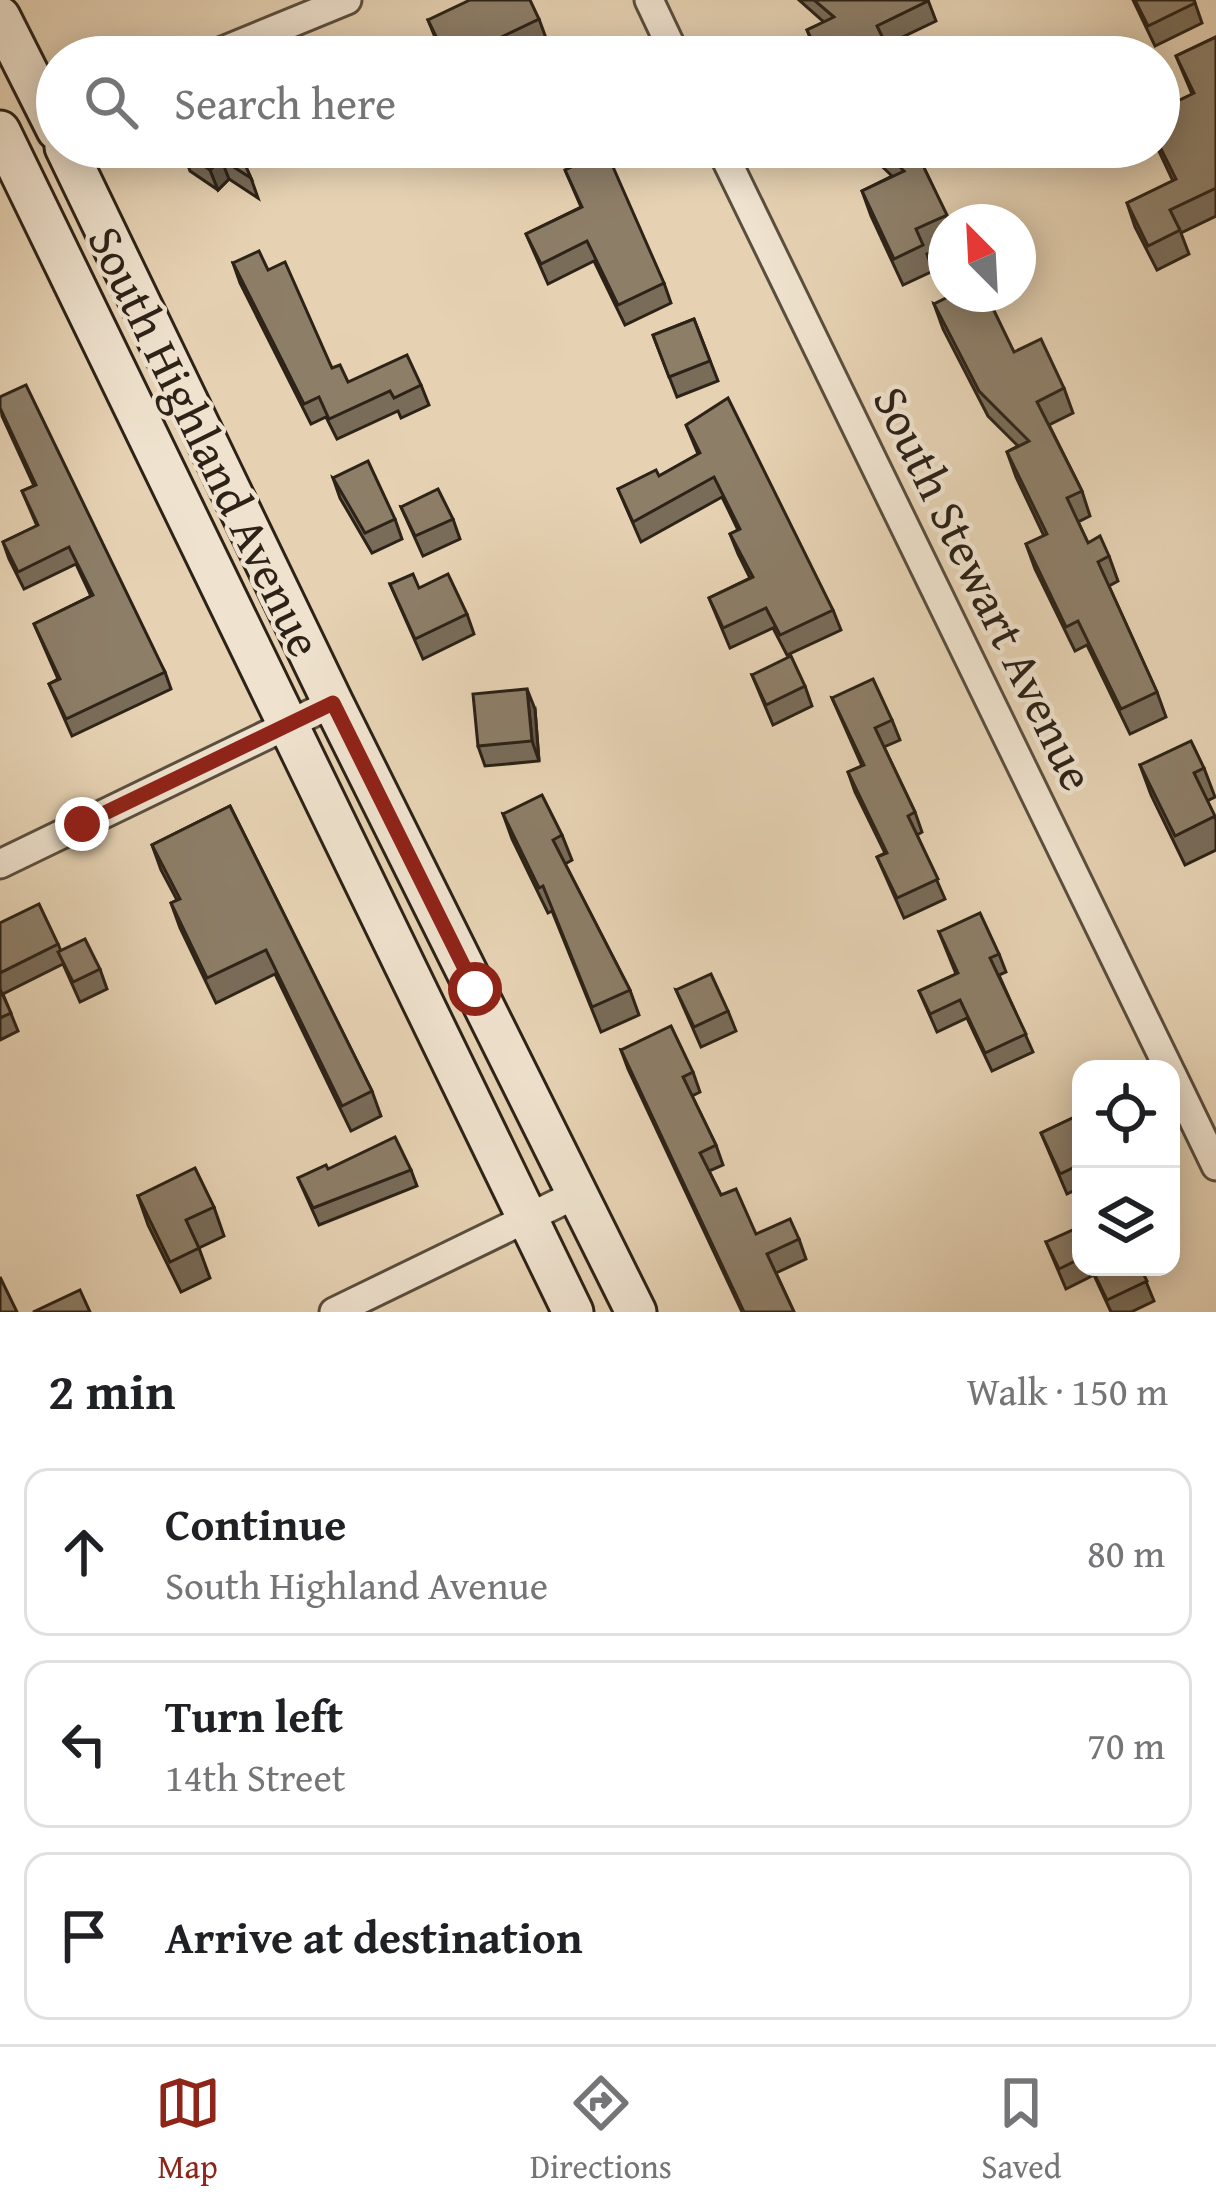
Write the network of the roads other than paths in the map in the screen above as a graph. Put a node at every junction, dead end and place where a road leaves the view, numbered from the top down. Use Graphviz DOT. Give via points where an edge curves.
graph roads {
  1 [pos="347,0"];
  2 [pos="649,0"];
  3 [pos="0,17"];
  4 [pos="259,36"];
  5 [pos="666,36"];
  6 [pos="36,88"];
  7 [pos="36,135"];
  8 [pos="3,147"];
  9 [pos="75,168"];
  10 [pos="730,168"];
  11 [pos="333,703"];
  12 [pos="286,724"];
  13 [pos="0,864"];
  14 [pos="1165,1060"];
  15 [pos="1180,1092"];
  16 [pos="1216,1166"];
  17 [pos="577,1193"];
  18 [pos="526,1218"];
  19 [pos="334,1312"];
  20 [pos="573,1312"];
  21 [pos="636,1312"];
  1 -- 4 [label="street"];
  2 -- 5 [label="street"];
  3 -- 6 [label="main road"];
  7 -- 8 [label="street"];
  8 -- 12 [label="main road, South Highland Avenue"];
  9 -- 11 [label="main road, South Highland Avenue"];
  10 -- 14 [label="street, South Stewart Avenue"];
  11 -- 12 [label="street"];
  11 -- 17 [label="main road, South Highland Avenue"];
  12 -- 13 [label="street"];
  12 -- 18 [label="main road, South Highland Avenue"];
  15 -- 16 [label="street, South Stewart Avenue"];
  17 -- 18 [label="street"];
  17 -- 21 [label="main road, South Highland Avenue"];
  18 -- 19 [label="street"];
  18 -- 20 [label="main road, South Highland Avenue"];
}
